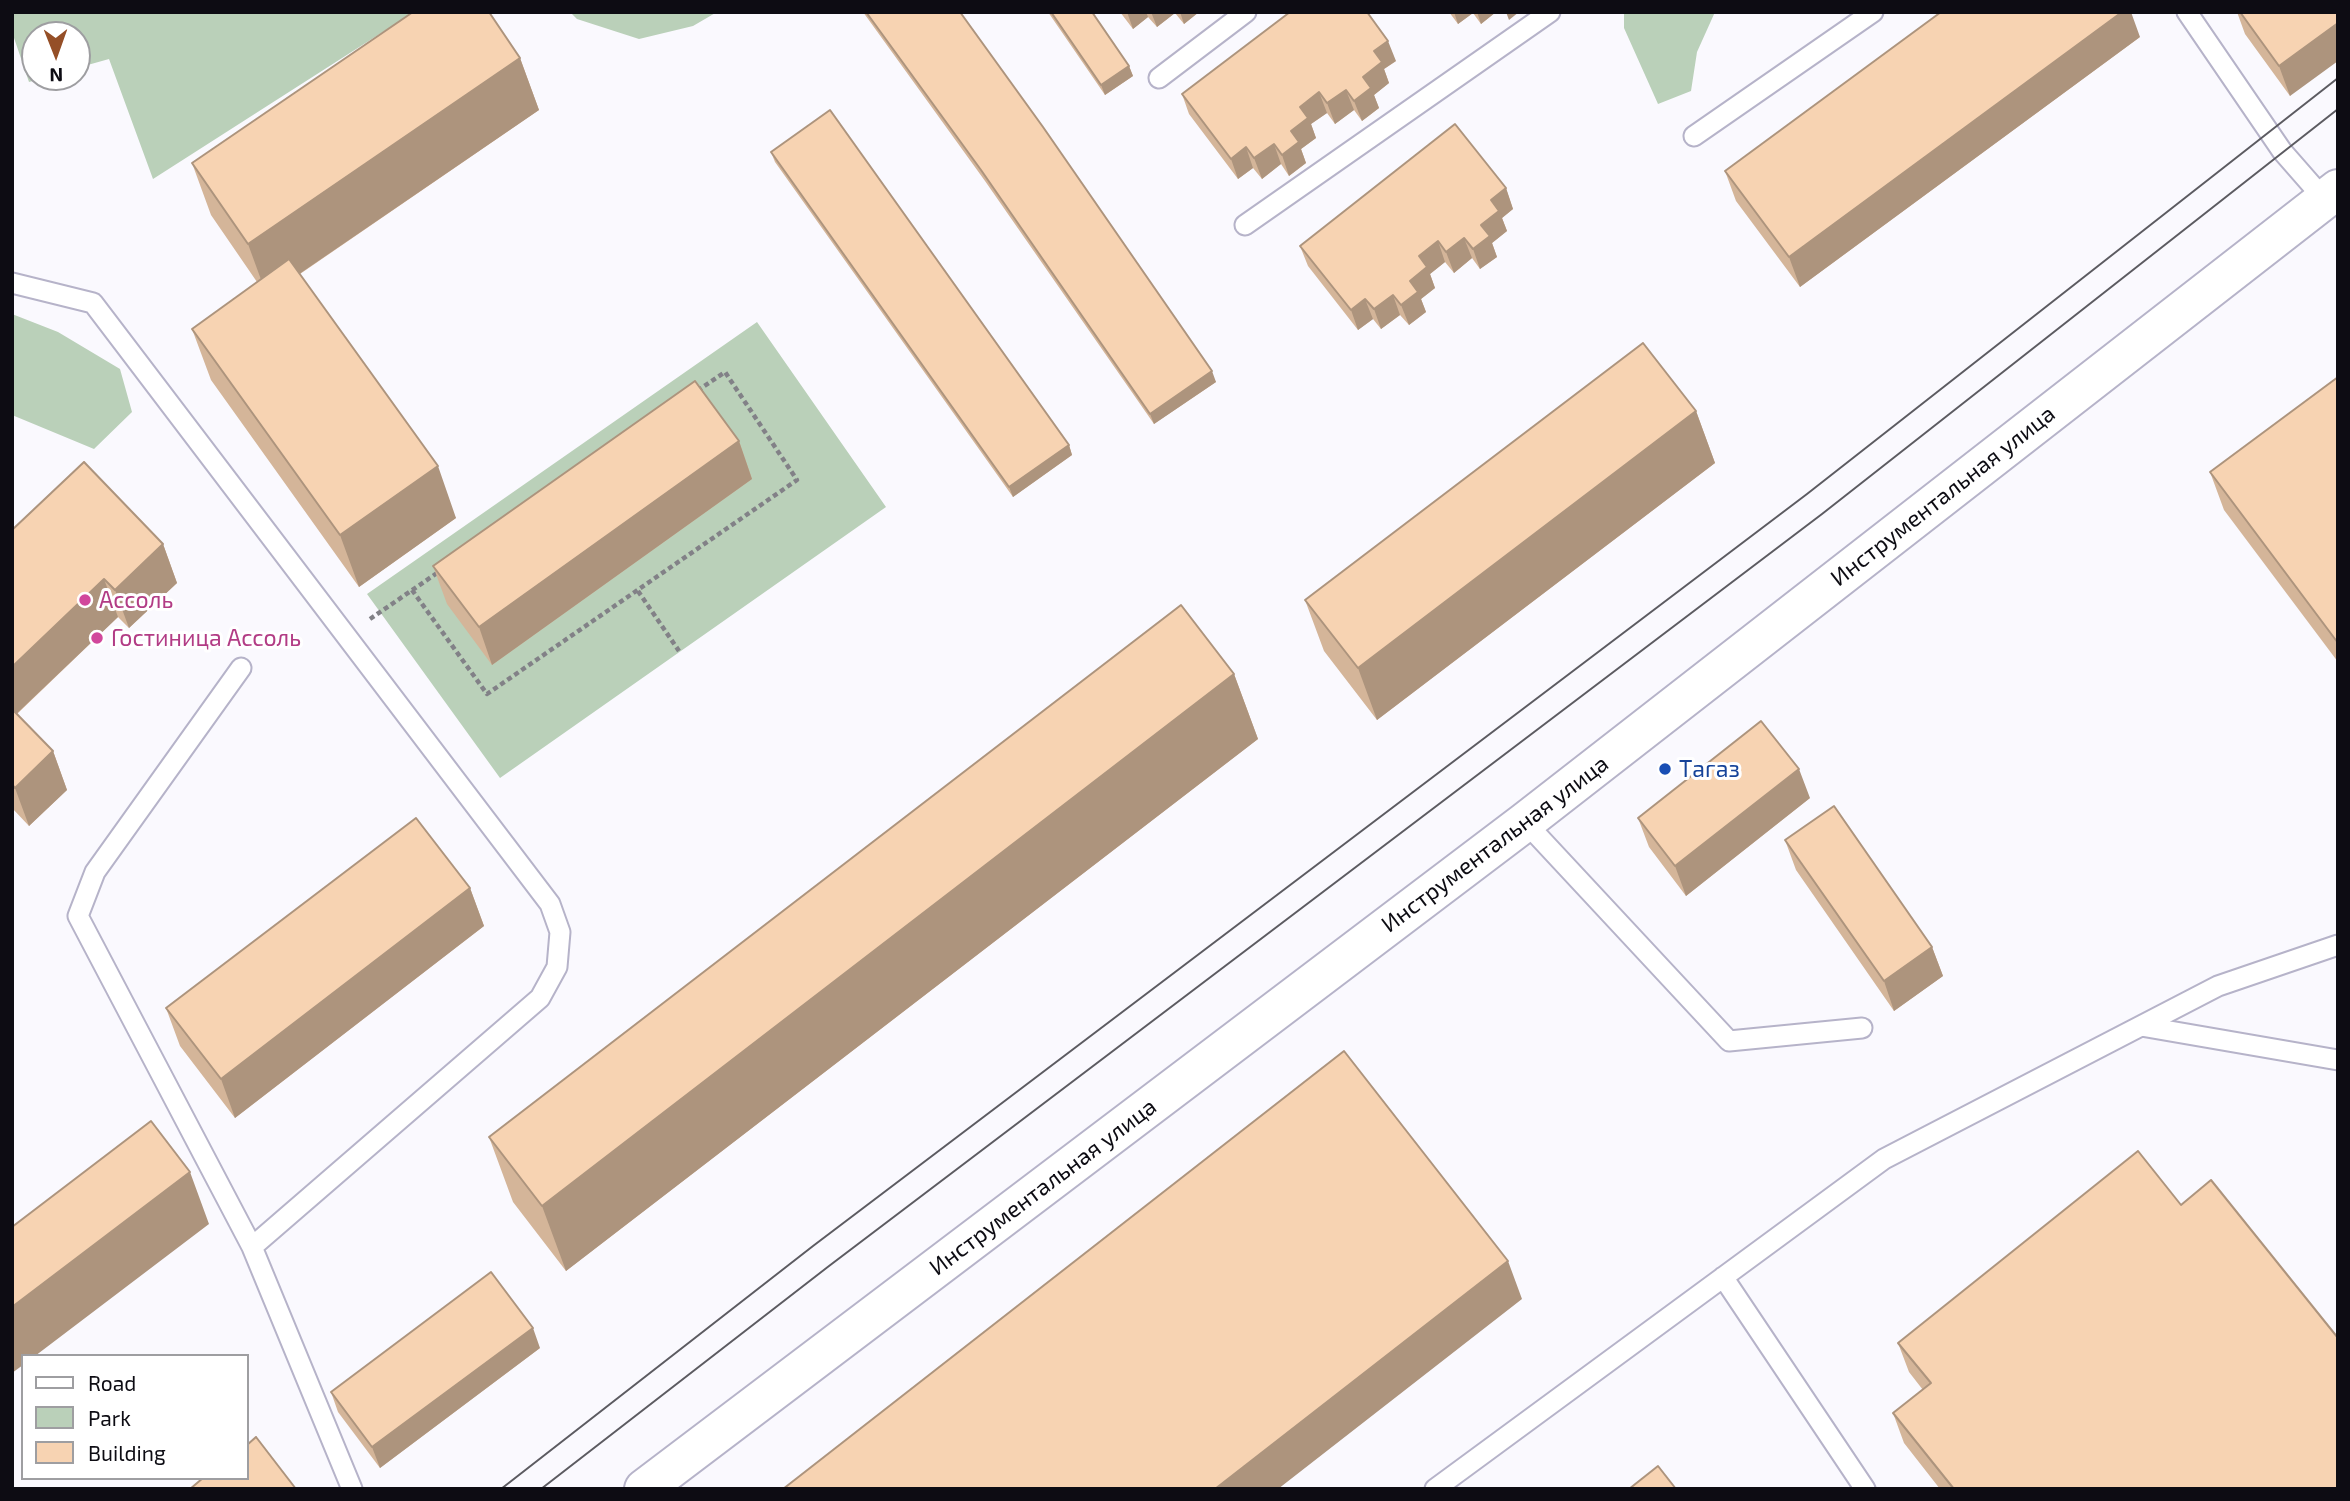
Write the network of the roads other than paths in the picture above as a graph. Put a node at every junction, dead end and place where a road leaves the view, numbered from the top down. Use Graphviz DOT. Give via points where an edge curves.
graph roads {
  1 [pos="1246,12"];
  2 [pos="1550,12"];
  3 [pos="1873,12"];
  4 [pos="2187,12"];
  5 [pos="1159,78"];
  6 [pos="1695,136"];
  7 [pos="2331,194"];
  8 [pos="1245,225"];
  9 [pos="12,283"];
  10 [pos="241,668"];
  11 [pos="1525,822"];
  12 [pos="2338,945"];
  13 [pos="2141,1026"];
  14 [pos="1862,1028"];
  15 [pos="2338,1060"];
  16 [pos="252,1247"];
  17 [pos="1723,1277"];
  18 [pos="352,1489"];
  19 [pos="644,1489"];
  20 [pos="1435,1489"];
  21 [pos="1865,1489"];
  1 -- 5 [label="lane"];
  2 -- 8 [label="lane"];
  3 -- 6 [label="lane"];
  4 -- 7 [label="lane" via="2282,150"];
  7 -- 11 [label="street, Инструментальная улица"];
  9 -- 16 [label="lane" via="93,303 550,904 561,932 557,967 540,998"];
  10 -- 16 [label="lane" via="95,872 78,916"];
  11 -- 14 [label="lane" via="1729,1041"];
  11 -- 19 [label="street, Инструментальная улица"];
  12 -- 13 [label="lane" via="2218,986"];
  13 -- 15 [label="lane"];
  13 -- 17 [label="lane" via="1884,1159"];
  16 -- 18 [label="lane"];
  17 -- 20 [label="lane"];
  17 -- 21 [label="lane"];
}
